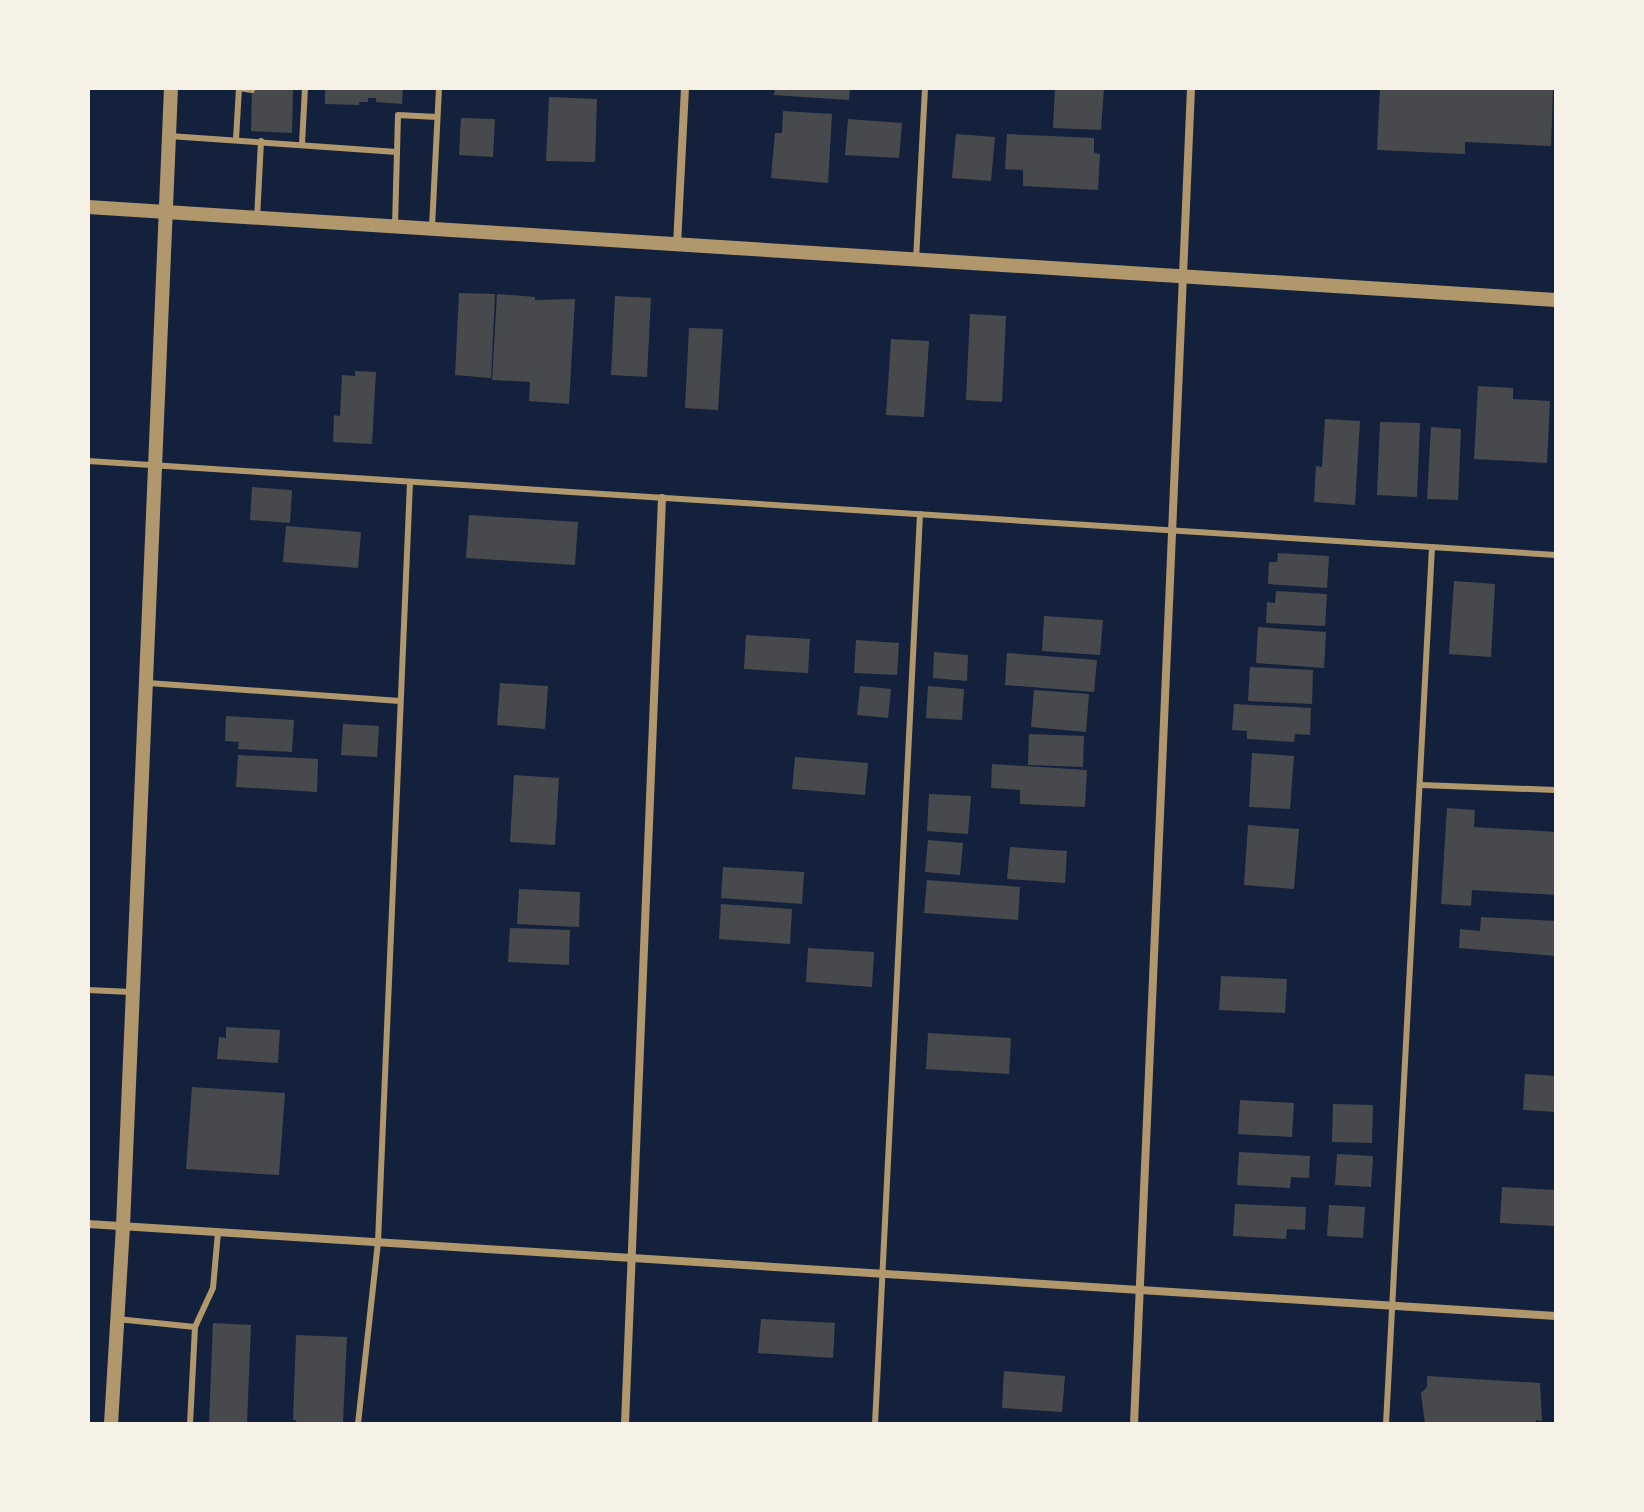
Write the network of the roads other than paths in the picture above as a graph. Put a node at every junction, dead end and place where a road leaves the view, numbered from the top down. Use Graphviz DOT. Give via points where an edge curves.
graph roads {
  1 [pos="171,88"];
  2 [pos="239,88"];
  3 [pos="439,88"];
  4 [pos="685,88"];
  5 [pos="925,88"];
  6 [pos="1191,88"];
  7 [pos="252,90"];
  8 [pos="305,91"];
  9 [pos="293,93"];
  10 [pos="437,117"];
  11 [pos="169,136"];
  12 [pos="236,139"];
  13 [pos="261,141"];
  14 [pos="302,144"];
  15 [pos="397,152"];
  16 [pos="88,207"];
  17 [pos="165,213"];
  18 [pos="257,219"];
  19 [pos="395,228"];
  20 [pos="431,231"];
  21 [pos="677,246"];
  22 [pos="916,262"];
  23 [pos="1184,278"];
  24 [pos="1556,300"];
  25 [pos="88,461"];
  26 [pos="153,465"];
  27 [pos="410,482"];
  28 [pos="662,498"];
  29 [pos="920,514"];
  30 [pos="1172,531"];
  31 [pos="1432,547"];
  32 [pos="1556,555"];
  33 [pos="145,683"];
  34 [pos="400,701"];
  35 [pos="1421,785"];
  36 [pos="1556,790"];
  37 [pos="88,990"];
  38 [pos="131,992"];
  39 [pos="88,1224"];
  40 [pos="123,1226"];
  41 [pos="218,1232"];
  42 [pos="378,1242"];
  43 [pos="633,1258"];
  44 [pos="881,1274"];
  45 [pos="1140,1290"];
  46 [pos="1391,1306"];
  47 [pos="1556,1316"];
  48 [pos="117,1319"];
  49 [pos="195,1327"];
  50 [pos="111,1424"];
  51 [pos="190,1424"];
  52 [pos="358,1424"];
  53 [pos="625,1424"];
  54 [pos="875,1424"];
  55 [pos="1134,1424"];
  56 [pos="1386,1424"];
  1 -- 11 [label="street"];
  2 -- 7 [label="lane"];
  2 -- 12 [label="lane"];
  3 -- 10 [label="lane"];
  4 -- 21 [label="street"];
  5 -- 22 [label="lane"];
  6 -- 23 [label="street"];
  8 -- 9 [label="lane"];
  8 -- 14 [label="lane"];
  10 -- 15 [label="lane" via="398,115"];
  10 -- 20 [label="lane"];
  11 -- 12 [label="lane"];
  11 -- 17 [label="street"];
  12 -- 13 [label="lane"];
  13 -- 14 [label="lane"];
  13 -- 18 [label="lane"];
  14 -- 15 [label="lane"];
  15 -- 19 [label="lane"];
  16 -- 17 [label="street"];
  17 -- 18 [label="street"];
  17 -- 26 [label="street"];
  18 -- 19 [label="street"];
  19 -- 20 [label="street"];
  20 -- 21 [label="street"];
  21 -- 22 [label="street"];
  22 -- 23 [label="street"];
  23 -- 24 [label="street"];
  23 -- 30 [label="street"];
  25 -- 26 [label="lane"];
  26 -- 27 [label="lane"];
  26 -- 33 [label="street"];
  27 -- 28 [label="lane"];
  27 -- 34 [label="lane"];
  28 -- 29 [label="lane"];
  28 -- 43 [label="street"];
  29 -- 30 [label="lane"];
  29 -- 44 [label="lane"];
  30 -- 31 [label="lane"];
  30 -- 45 [label="street"];
  31 -- 32 [label="lane"];
  31 -- 35 [label="lane"];
  33 -- 34 [label="lane"];
  33 -- 38 [label="street"];
  34 -- 42 [label="lane"];
  35 -- 36 [label="lane"];
  35 -- 46 [label="lane"];
  37 -- 38 [label="lane"];
  38 -- 40 [label="street"];
  39 -- 40 [label="street"];
  40 -- 41 [label="street"];
  40 -- 48 [label="street"];
  41 -- 42 [label="street"];
  41 -- 49 [label="lane" via="213,1288"];
  42 -- 43 [label="street"];
  42 -- 52 [label="lane"];
  43 -- 44 [label="street"];
  43 -- 53 [label="street"];
  44 -- 45 [label="street"];
  44 -- 54 [label="lane"];
  45 -- 46 [label="street"];
  45 -- 55 [label="street"];
  46 -- 47 [label="street"];
  46 -- 56 [label="lane"];
  48 -- 49 [label="lane"];
  48 -- 50 [label="street"];
  49 -- 51 [label="lane"];
}
